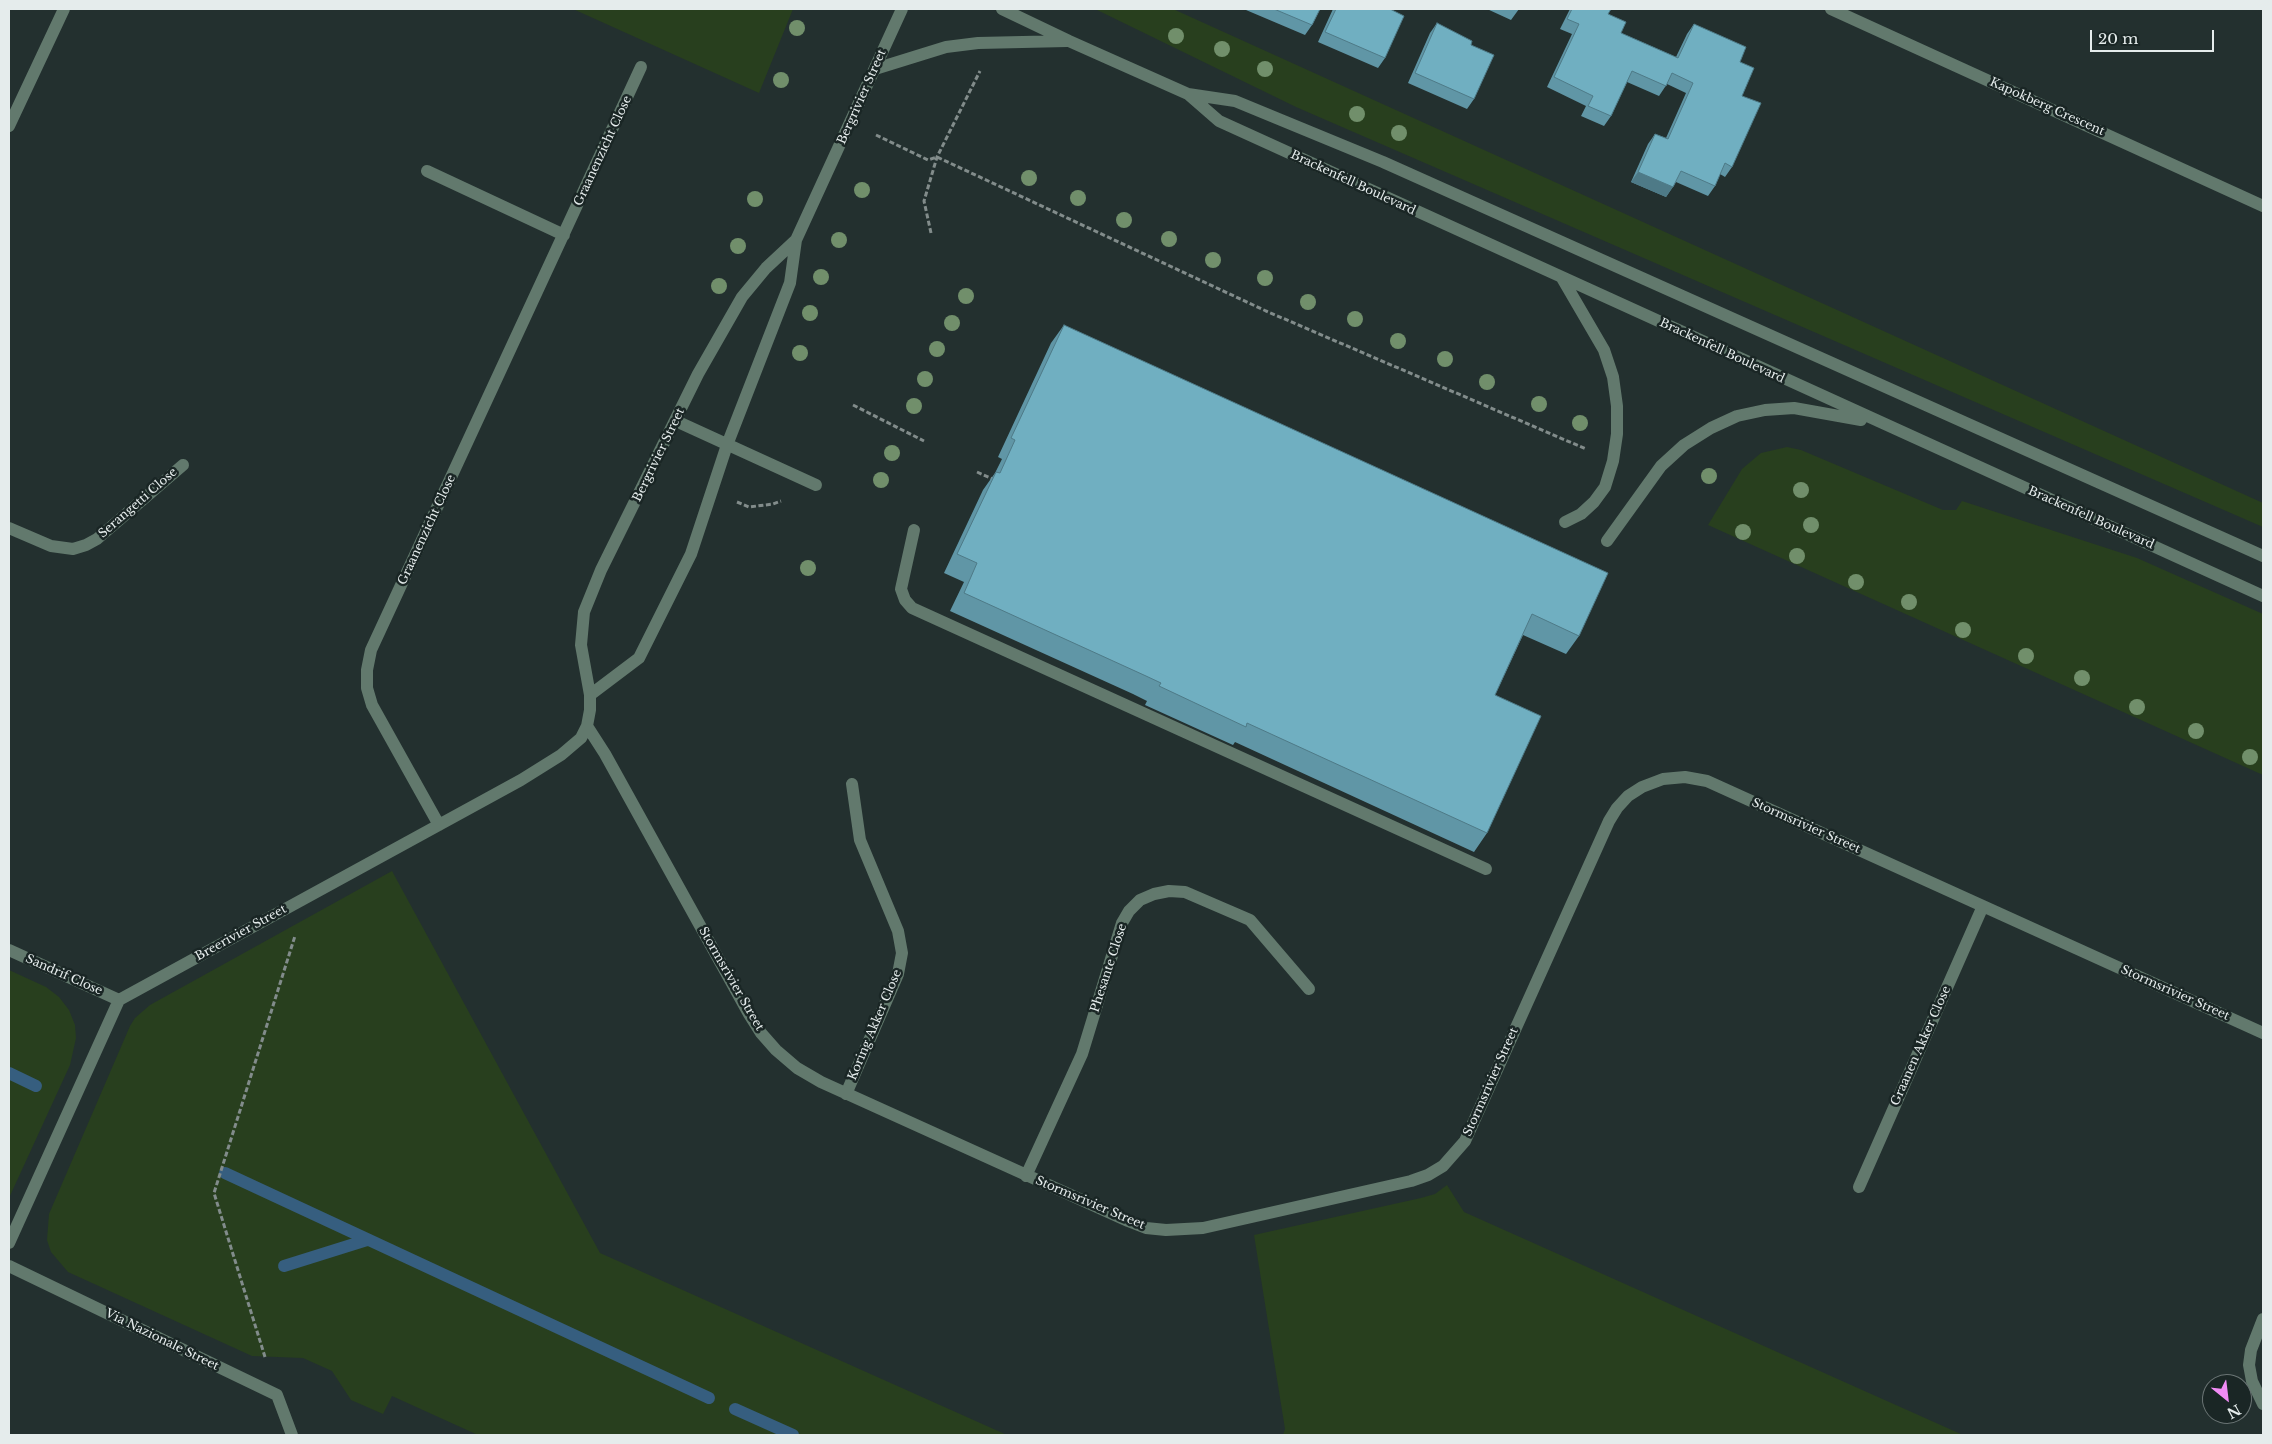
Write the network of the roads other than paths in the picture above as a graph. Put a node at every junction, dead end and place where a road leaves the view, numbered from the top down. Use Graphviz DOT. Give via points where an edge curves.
graph roads {
  1 [pos="902,9"];
  2 [pos="1002,9"];
  3 [pos="1831,9"];
  4 [pos="64,10"];
  5 [pos="1069,41"];
  6 [pos="641,67"];
  7 [pos="875,69"];
  8 [pos="1188,94"];
  9 [pos="9,126"];
  10 [pos="427,171"];
  11 [pos="2263,206"];
  12 [pos="564,235"];
  13 [pos="796,240"];
  14 [pos="1562,278"];
  15 [pos="676,421"];
  16 [pos="1883,424"];
  17 [pos="727,445"];
  18 [pos="183,465"];
  19 [pos="816,485"];
  20 [pos="1565,522"];
  21 [pos="9,528"];
  22 [pos="914,530"];
  23 [pos="1607,541"];
  24 [pos="2263,556"];
  25 [pos="2263,596"];
  26 [pos="590,695"];
  27 [pos="587,726"];
  28 [pos="852,784"];
  29 [pos="439,825"];
  30 [pos="1486,869"];
  31 [pos="1983,906"];
  32 [pos="9,950"];
  33 [pos="1309,988"];
  34 [pos="119,1000"];
  35 [pos="2263,1033"];
  36 [pos="846,1094"];
  37 [pos="1026,1176"];
  38 [pos="1859,1187"];
  39 [pos="9,1243"];
  40 [pos="9,1266"];
  41 [pos="2263,1319"];
  42 [pos="2263,1404"];
  43 [pos="292,1435"];
  1 -- 7 [label="street, Bergrivier Street"];
  2 -- 5 [label="street, Brackenfell Boulevard"];
  3 -- 11 [label="street, Kapokberg Crescent"];
  4 -- 9 [label="street"];
  5 -- 7 [label="street" via="946,47"];
  5 -- 8 [label="street, Brackenfell Boulevard"];
  6 -- 12 [label="street, Graanenzicht Close"];
  7 -- 13 [label="street, Bergrivier Street"];
  8 -- 14 [label="street, Brackenfell Boulevard" via="1219,121"];
  8 -- 24 [label="street, Brackenfell Boulevard" via="1235,101 1383,162"];
  10 -- 12 [label="street"];
  12 -- 29 [label="street, Graanenzicht Close" via="371,650 367,678 372,705"];
  13 -- 15 [label="street, Bergrivier Street" via="766,268 742,298 698,374"];
  13 -- 17 [label="street, Bergrivier Street" via="790,282"];
  14 -- 16 [label="street, Brackenfell Boulevard"];
  14 -- 20 [label="street" via="1604,350 1613,377 1617,406 1613,460 1604,486 1594,502"];
  15 -- 17 [label="street"];
  15 -- 26 [label="street, Bergrivier Street" via="601,570 584,612 581,645"];
  16 -- 23 [label="street" via="1794,408 1737,416 1684,445 1662,466"];
  16 -- 25 [label="street, Brackenfell Boulevard"];
  17 -- 19 [label="street"];
  17 -- 26 [label="street, Bergrivier Street" via="691,554 639,658"];
  18 -- 21 [label="street, Serangetti Close" via="86,546 51,546"];
  22 -- 30 [label="street" via="901,589 912,608"];
  26 -- 27 [label="street, Bergrivier Street"];
  27 -- 29 [label="street, Breerivier Street" via="581,738 561,756"];
  27 -- 36 [label="street, Stormsrivier Street" via="761,1033 797,1068"];
  28 -- 36 [label="street, Koring Akker Close" via="860,840 898,931 902,953 898,974"];
  29 -- 34 [label="street, Breerivier Street"];
  31 -- 35 [label="street, Stormsrivier Street"];
  31 -- 37 [label="street, Stormsrivier Street" via="1708,781 1663,778 1628,796 1609,821 1465,1141 1443,1166 1411,1181 1184,1230 1146,1228"];
  31 -- 38 [label="street, Graanen Akker Close"];
  32 -- 34 [label="street, Sandrif Close"];
  33 -- 37 [label="street, Phesante Close" via="1250,920 1185,892 1169,891 1140,900 1122,924 1082,1054"];
  34 -- 39 [label="street"];
  36 -- 37 [label="street, Stormsrivier Street"];
  40 -- 43 [label="street, Via Nazionale Street" via="277,1395"];
  41 -- 42 [label="street" via="2249,1365 2252,1381"];
}
